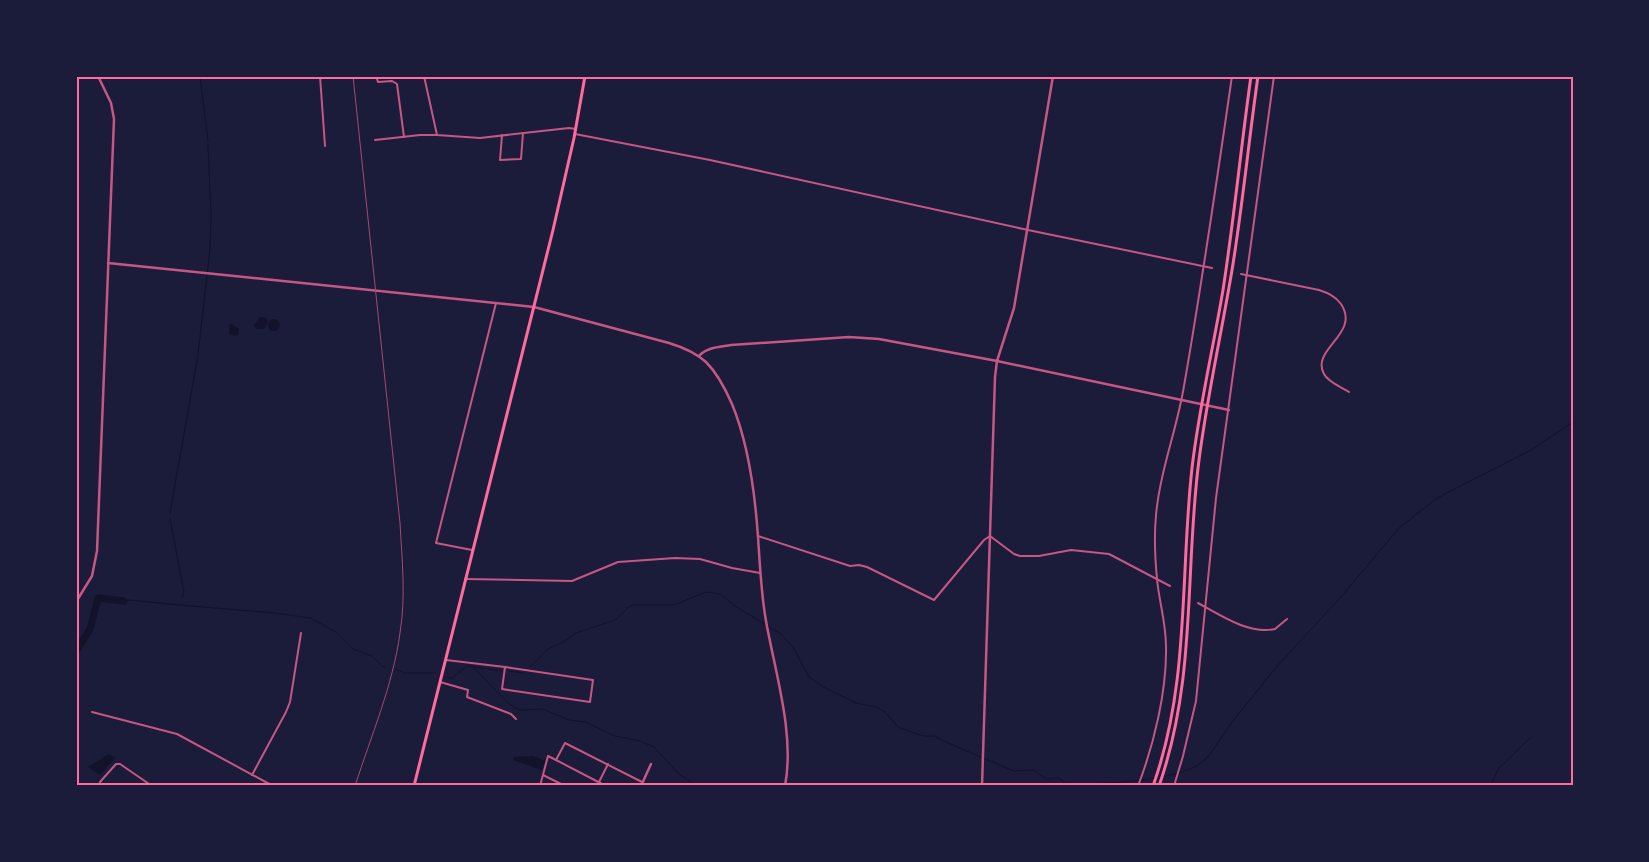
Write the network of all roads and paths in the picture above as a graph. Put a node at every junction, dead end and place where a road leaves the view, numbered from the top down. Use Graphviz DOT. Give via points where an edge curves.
graph roads {
  1 [pos="98,76"];
  2 [pos="320,76"];
  3 [pos="376,76"];
  4 [pos="424,76"];
  5 [pos="585,76"];
  6 [pos="1052,76"];
  7 [pos="1232,76"];
  8 [pos="1251,76"];
  9 [pos="1258,76"];
  10 [pos="1274,76"];
  11 [pos="575,131"];
  12 [pos="523,132"];
  13 [pos="437,135"];
  14 [pos="502,135"];
  15 [pos="404,137"];
  16 [pos="375,140"];
  17 [pos="325,146"];
  18 [pos="1028,230"];
  19 [pos="108,263"];
  20 [pos="1204,267"];
  21 [pos="1212,268"];
  22 [pos="1241,274"];
  23 [pos="1247,275"];
  24 [pos="496,303"];
  25 [pos="534,307"];
  26 [pos="699,356"];
  27 [pos="998,361"];
  28 [pos="1348,392"];
  29 [pos="1181,400"];
  30 [pos="1229,410"];
  31 [pos="758,536"];
  32 [pos="990,536"];
  33 [pos="472,550"];
  34 [pos="760,573"];
  35 [pos="1157,579"];
  36 [pos="465,580"];
  37 [pos="1170,586"];
  38 [pos="76,602"];
  39 [pos="1198,603"];
  40 [pos="1206,607"];
  41 [pos="1287,619"];
  42 [pos="301,634"];
  43 [pos="446,660"];
  44 [pos="505,667"];
  45 [pos="440,682"];
  46 [pos="92,712"];
  47 [pos="516,719"];
  48 [pos="556,760"];
  49 [pos="608,764"];
  50 [pos="651,764"];
  51 [pos="543,774"];
  52 [pos="252,775"];
  53 [pos="599,782"];
  54 [pos="641,785"];
  55 [pos="99,786"];
  56 [pos="152,786"];
  57 [pos="273,786"];
  58 [pos="414,786"];
  59 [pos="540,786"];
  60 [pos="565,786"];
  61 [pos="597,786"];
  62 [pos="606,786"];
  63 [pos="676,786"];
  64 [pos="684,786"];
  65 [pos="785,786"];
  66 [pos="982,786"];
  67 [pos="1138,786"];
  68 [pos="1152,786"];
  69 [pos="1159,786"];
  70 [pos="1174,786"];
  1 -- 19 [label="street" via="111,103 114,119"];
  2 -- 17 [label="street"];
  3 -- 15 [label="street" via="380,83 397,84"];
  4 -- 13 [label="street"];
  5 -- 11 [label="highway"];
  6 -- 18 [label="street"];
  7 -- 20 [label="street"];
  8 -- 68 [label="highway" via="1232,228 1200,410 1188,505 1180,660 1172,712"];
  9 -- 69 [label="highway" via="1234,262 1208,402 1194,506 1184,677 1177,720"];
  10 -- 23 [label="street"];
  11 -- 12 [label="street" via="568,128"];
  11 -- 18 [label="street"];
  11 -- 25 [label="highway"];
  12 -- 14 [label="street"];
  12 -- 14 [label="street" via="521,159 500,160"];
  13 -- 14 [label="street" via="480,138"];
  13 -- 15 [label="street"];
  15 -- 16 [label="street"];
  18 -- 20 [label="street"];
  18 -- 27 [label="street" via="1014,308"];
  19 -- 24 [label="street"];
  19 -- 38 [label="street" via="97,551 92,576"];
  20 -- 21 [label="street"];
  20 -- 29 [label="street"];
  22 -- 23 [label="street"];
  23 -- 28 [label="street" via="1301,285 1328,293 1338,301 1345,312 1345,324 1323,357 1322,367 1326,376"];
  23 -- 30 [label="street"];
  24 -- 25 [label="street"];
  24 -- 33 [label="street" via="436,543"];
  25 -- 26 [label="street" via="686,348"];
  25 -- 33 [label="highway"];
  26 -- 27 [label="street" via="702,352 731,345 855,337"];
  26 -- 31 [label="street" via="720,380 740,423"];
  27 -- 29 [label="street"];
  27 -- 32 [label="street" via="993,390"];
  29 -- 30 [label="street"];
  29 -- 35 [label="street" via="1157,507"];
  30 -- 40 [label="street" via="1216,498"];
  31 -- 32 [label="street" via="850,566 867,567 934,600"];
  31 -- 34 [label="street"];
  32 -- 35 [label="street" via="1020,556 1071,550 1110,554"];
  32 -- 66 [label="street"];
  33 -- 36 [label="highway"];
  34 -- 36 [label="street" via="700,559 675,558 618,562 572,581"];
  34 -- 65 [label="street" via="784,712"];
  35 -- 37 [label="street"];
  35 -- 67 [label="street" via="1166,658 1154,736"];
  36 -- 43 [label="highway"];
  39 -- 40 [label="street"];
  40 -- 41 [label="street" via="1256,629 1275,629"];
  40 -- 70 [label="street" via="1196,701"];
  42 -- 52 [label="street" via="290,702"];
  43 -- 44 [label="street"];
  43 -- 45 [label="highway"];
  44 -- 44 [label="street" via="502,688 590,702 593,680"];
  45 -- 47 [label="street" via="468,690 467,697 511,714"];
  45 -- 58 [label="highway"];
  46 -- 52 [label="street" via="177,734"];
  48 -- 49 [label="street" via="565,743"];
  48 -- 51 [label="street" via="548,756"];
  48 -- 53 [label="street"];
  49 -- 53 [label="street"];
  49 -- 54 [label="street"];
  50 -- 54 [label="street"];
  51 -- 59 [label="street"];
  51 -- 60 [label="street"];
  52 -- 57 [label="street"];
  53 -- 61 [label="street"];
  53 -- 62 [label="street"];
  55 -- 56 [label="street" via="116,764 120,764"];
  63 -- 64 [label="street"];
}
